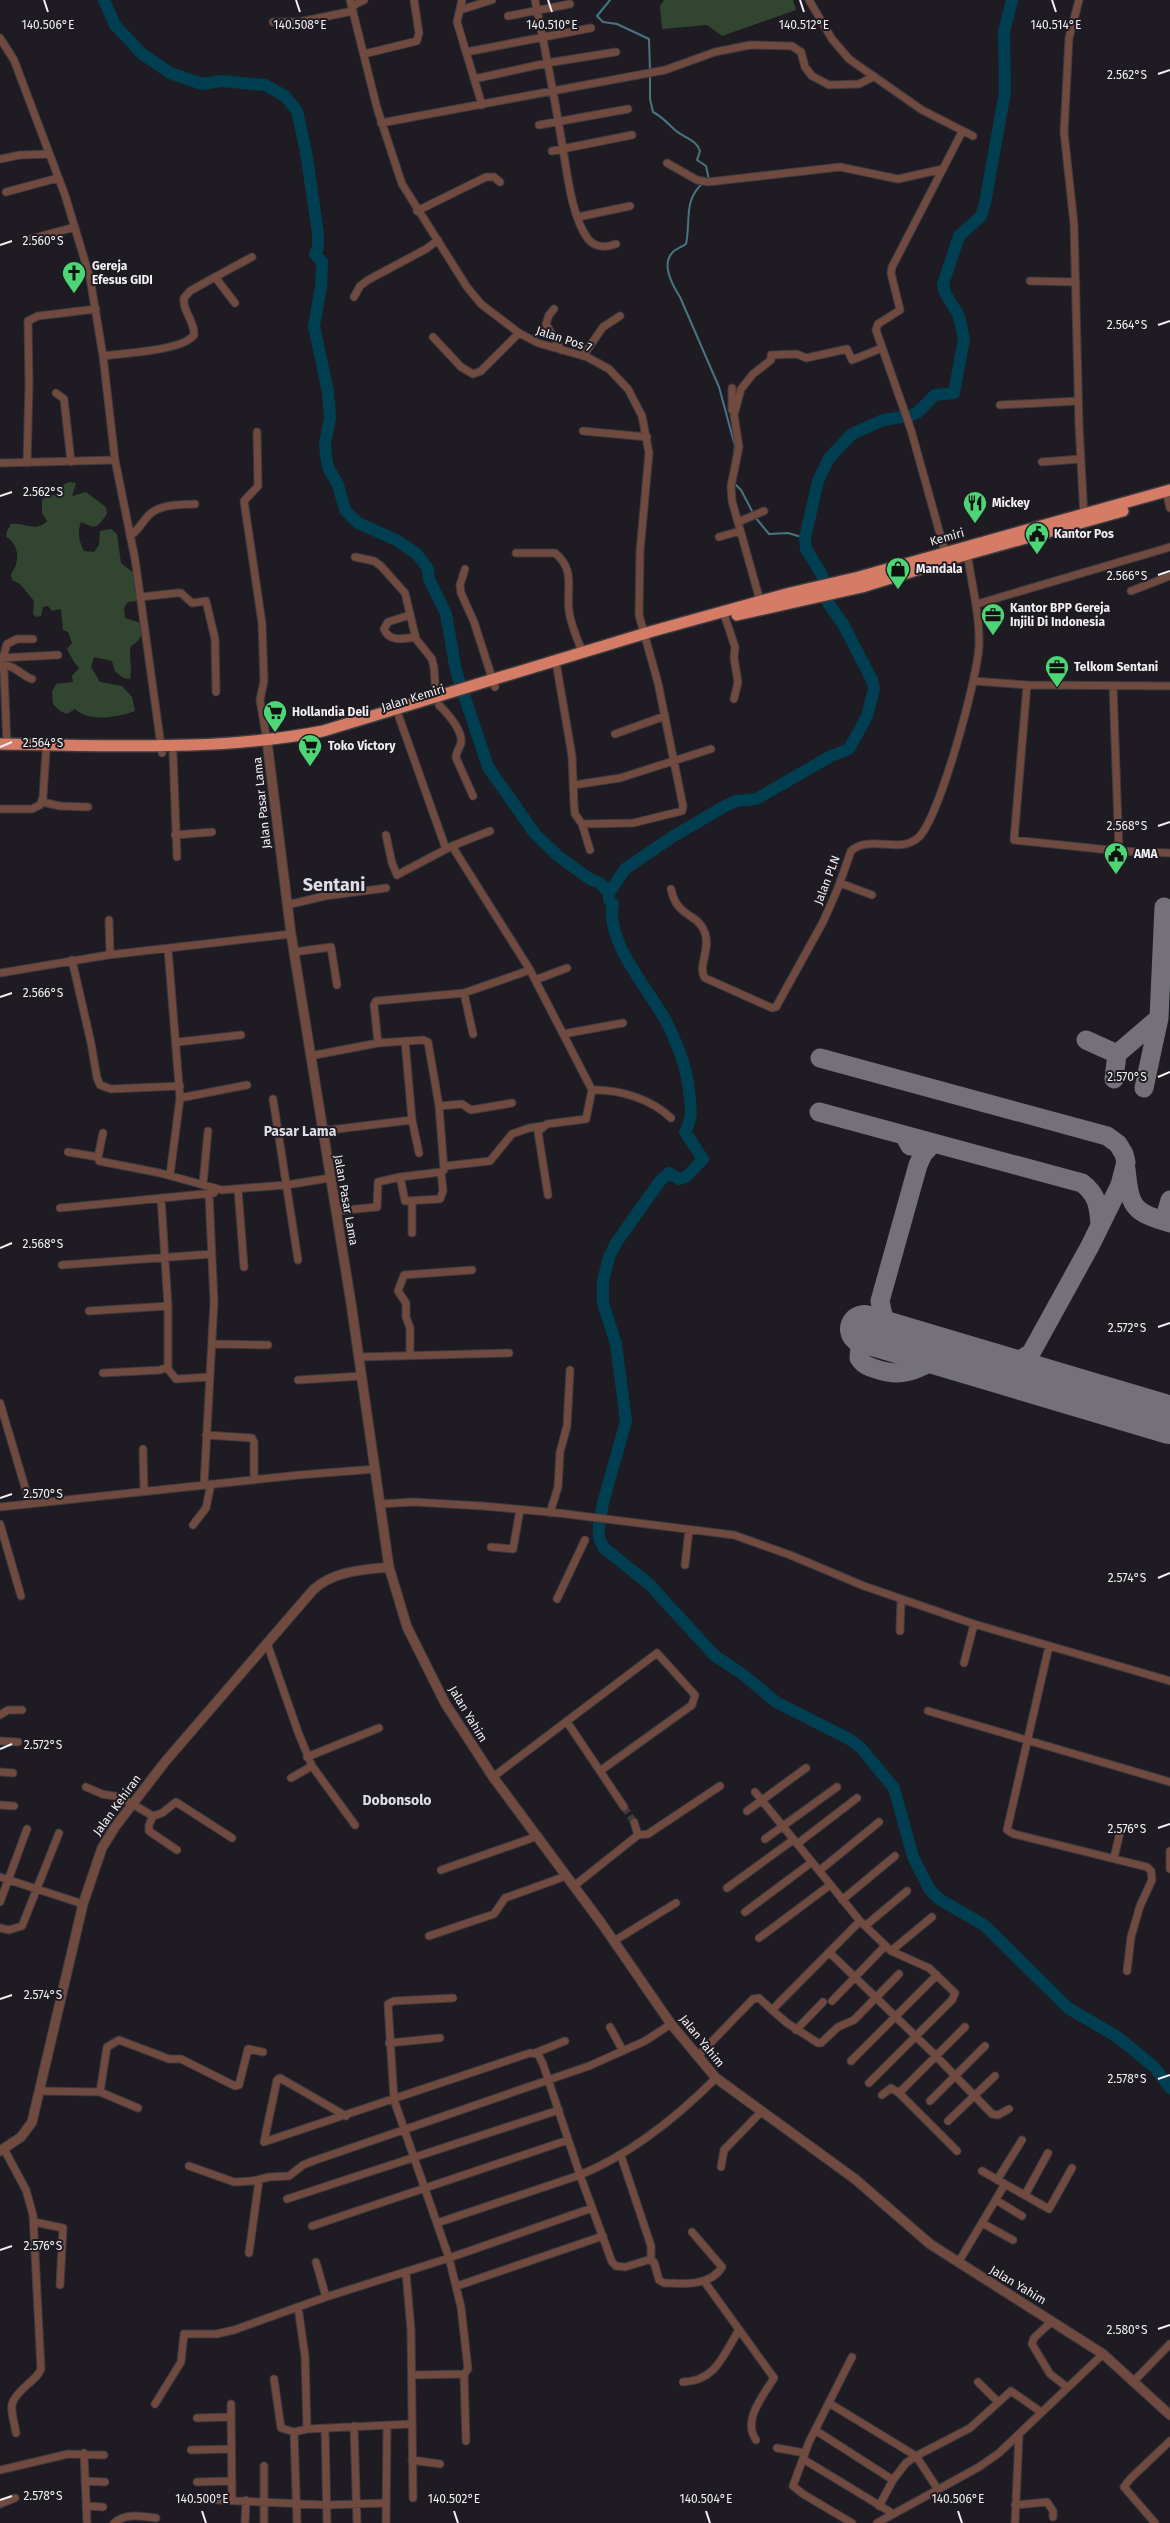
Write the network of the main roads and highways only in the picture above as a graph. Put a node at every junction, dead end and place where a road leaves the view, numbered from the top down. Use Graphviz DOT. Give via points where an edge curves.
graph roads {
  1 [pos="1169,497"];
  2 [pos="967,550"];
  3 [pos="860,582"];
  4 [pos="792,598"];
  5 [pos="761,605"];
  6 [pos="645,638"];
  7 [pos="494,684"];
  8 [pos="440,700"];
  9 [pos="268,745"];
  10 [pos="2,747"];
  11 [pos="165,751"];
  1 -- 2 [label="highway, Kemiri"];
  2 -- 3 [label="highway, Kemiri"];
  2 -- 3 [label="highway, Kemiri" via="945,552"];
  3 -- 4 [label="highway, Kemiri"];
  4 -- 5 [label="highway, Jalan Kemiri"];
  5 -- 6 [label="highway, Jalan Kemiri"];
  5 -- 6 [label="highway, Jalan Kemiri"];
  6 -- 7 [label="highway, Jalan Kemiri" via="557,668"];
  6 -- 7 [label="highway, Jalan Kemiri" via="582,653"];
  7 -- 8 [label="highway, Jalan Kemiri"];
  8 -- 9 [label="highway, Jalan Kemiri"];
  8 -- 9 [label="highway, Jalan Kemiri" via="399,716 320,739"];
  9 -- 11 [label="highway, Jalan Kemiri"];
  10 -- 11 [label="highway, Jalan Kemiri"];
  10 -- 11 [label="highway, Jalan Kemiri" via="46,751"];
}
